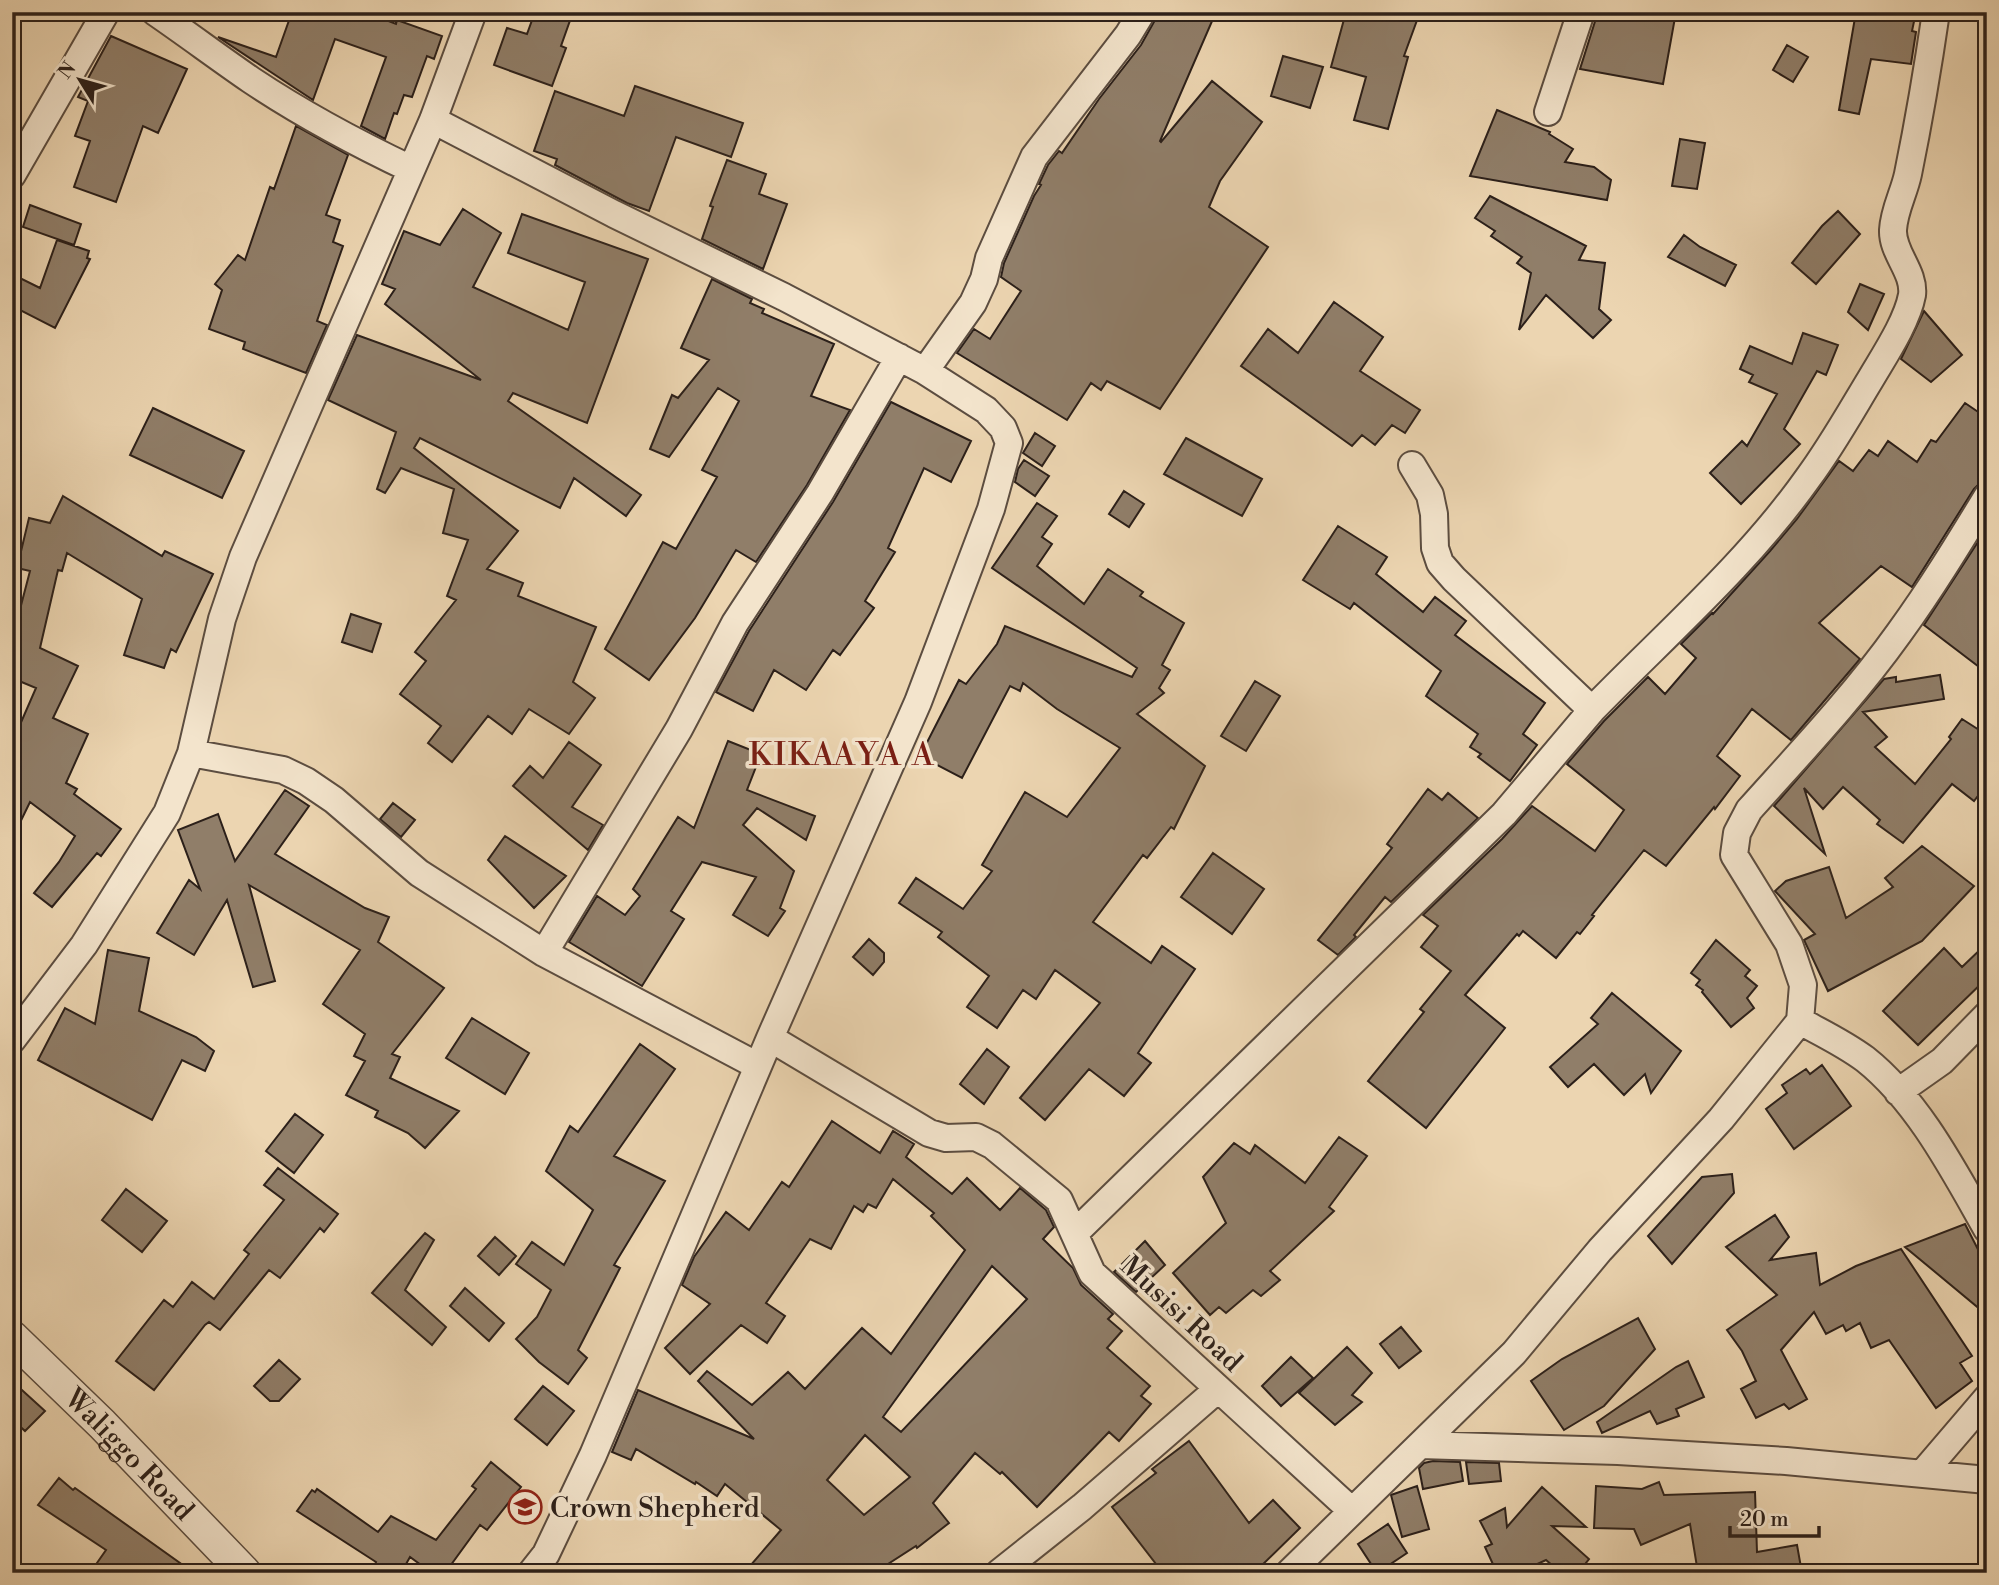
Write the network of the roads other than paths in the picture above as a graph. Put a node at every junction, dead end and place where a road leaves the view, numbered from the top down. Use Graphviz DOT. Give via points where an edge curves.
graph roads {
  1 [pos="106,12"];
  2 [pos="155,12"];
  3 [pos="472,12"];
  4 [pos="1142,12"];
  5 [pos="1581,12"];
  6 [pos="1936,12"];
  7 [pos="1548,112"];
  8 [pos="433,120"];
  9 [pos="411,169"];
  10 [pos="12,175"];
  11 [pos="899,357"];
  12 [pos="925,371"];
  13 [pos="1412,465"];
  14 [pos="1987,497"];
  15 [pos="1592,710"];
  16 [pos="191,752"];
  17 [pos="544,953"];
  18 [pos="1987,1015"];
  19 [pos="1800,1021"];
  20 [pos="770,1038"];
  21 [pos="12,1040"];
  22 [pos="758,1066"];
  23 [pos="1898,1092"];
  24 [pos="1987,1229"];
  25 [pos="1075,1233"];
  26 [pos="12,1337"];
  27 [pos="1218,1389"];
  28 [pos="1987,1398"];
  29 [pos="1420,1445"];
  30 [pos="1922,1474"];
  31 [pos="1987,1480"];
  32 [pos="1352,1511"];
  33 [pos="236,1570"];
  34 [pos="531,1573"];
  35 [pos="999,1573"];
  36 [pos="1289,1573"];
  1 -- 10 [label="street"];
  2 -- 9 [label="street" via="278,97"];
  3 -- 8 [label="street"];
  4 -- 12 [label="street" via="1034,157 973,303"];
  5 -- 7 [label="street"];
  6 -- 15 [label="street" via="1925,90 1893,232 1911,281 1907,310 1808,478 1714,589"];
  8 -- 9 [label="street"];
  8 -- 11 [label="street"];
  9 -- 16 [label="street" via="243,557 222,619"];
  11 -- 12 [label="street"];
  11 -- 17 [label="street" via="820,493 735,623 680,729"];
  12 -- 20 [label="street" via="986,410 1003,428 1009,443 991,509 918,702"];
  13 -- 15 [label="street" via="1430,495 1440,563"];
  14 -- 19 [label="street" via="1898,635 1749,810 1737,833 1734,855 1789,944 1803,985"];
  15 -- 25 [label="street" via="1495,824"];
  16 -- 17 [label="street" via="283,770 306,781 419,873"];
  16 -- 21 [label="street" via="167,813 84,945"];
  17 -- 22 [label="street"];
  18 -- 23 [label="street" via="1942,1061"];
  19 -- 23 [label="street" via="1866,1060"];
  19 -- 29 [label="street" via="1721,1119 1600,1250 1514,1353"];
  20 -- 22 [label="street"];
  20 -- 25 [label="street, Musisi Road" via="929,1133 946,1138 976,1137 992,1145 1059,1200"];
  22 -- 34 [label="street" via="593,1455 545,1554"];
  23 -- 24 [label="street" via="1942,1151"];
  25 -- 27 [label="street, Musisi Road" via="1092,1273"];
  26 -- 33 [label="street, Waliggo Road" via="102,1424"];
  27 -- 32 [label="street, Musisi Road"];
  27 -- 35 [label="street"];
  28 -- 30 [label="street"];
  29 -- 30 [label="street" via="1758,1459"];
  29 -- 32 [label="street"];
  30 -- 31 [label="street"];
  32 -- 36 [label="street"];
}
